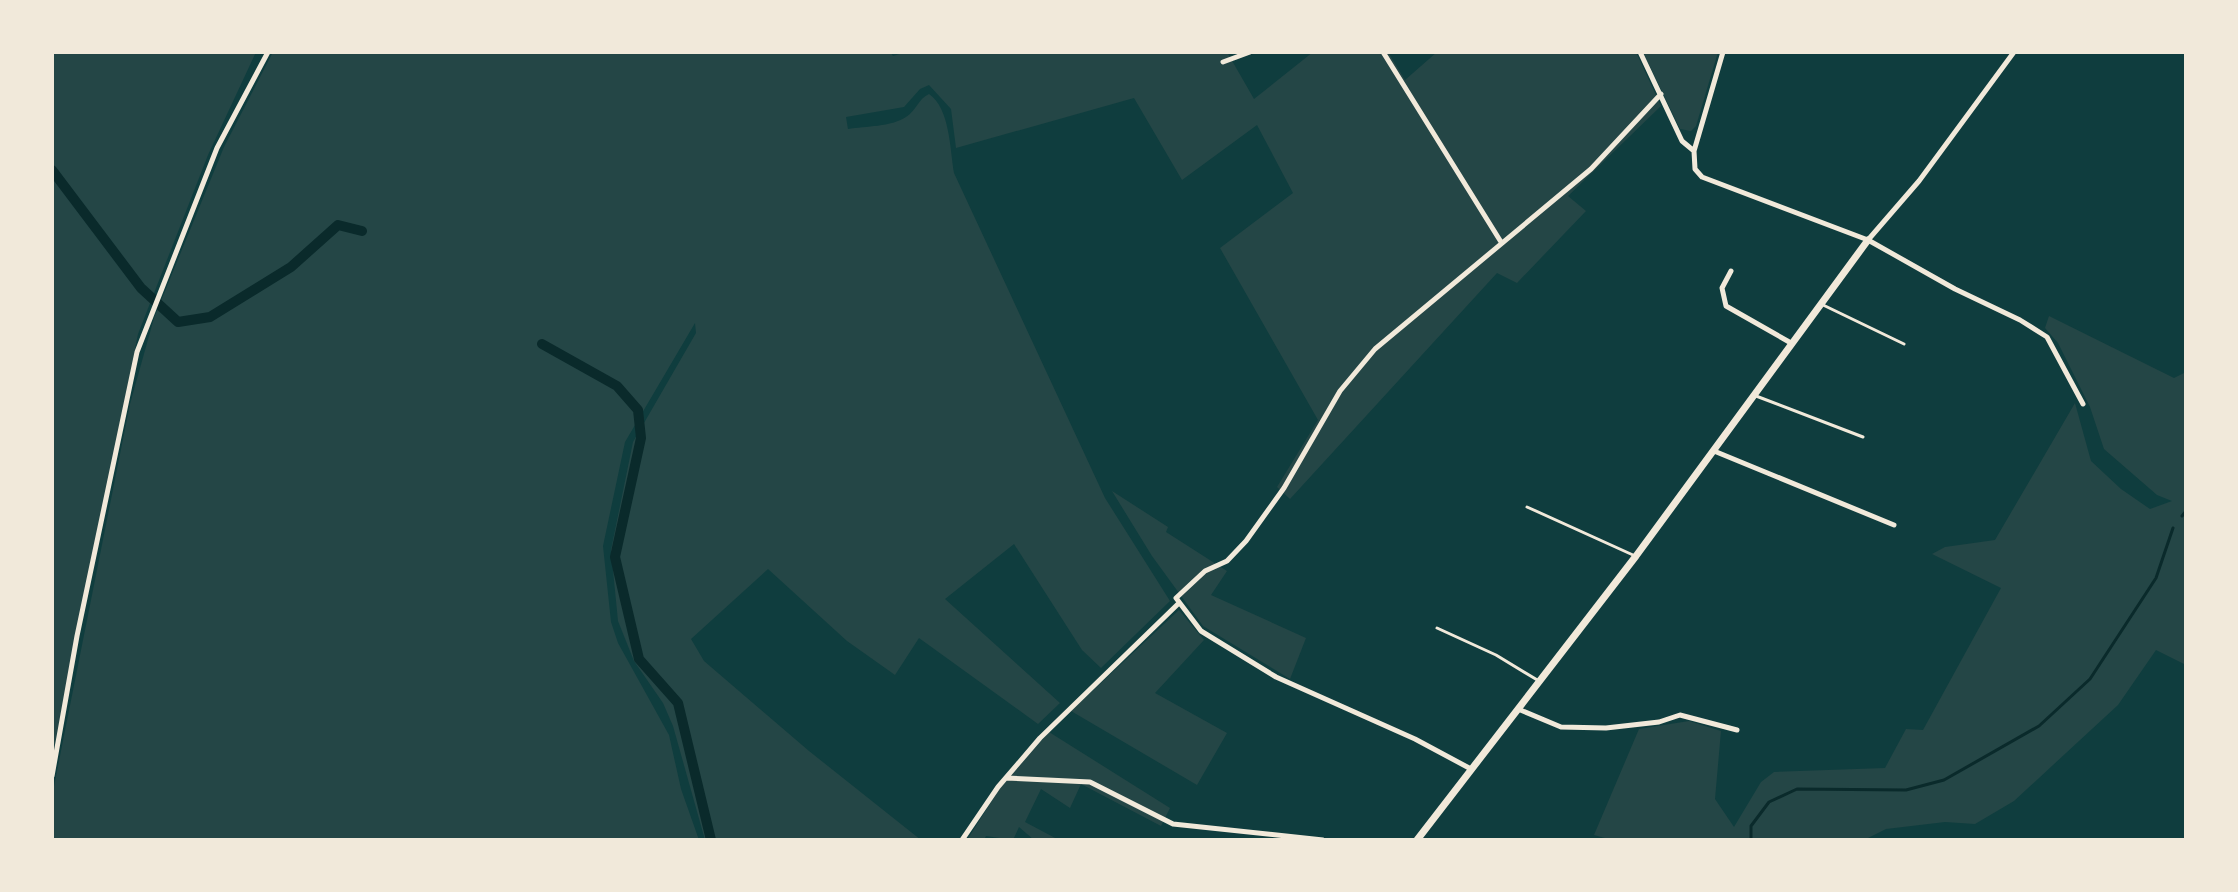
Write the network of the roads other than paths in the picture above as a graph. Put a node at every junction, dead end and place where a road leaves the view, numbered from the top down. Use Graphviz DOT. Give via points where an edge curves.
graph roads {
  1 [pos="268,52"];
  2 [pos="1250,52"];
  3 [pos="1383,52"];
  4 [pos="1640,52"];
  5 [pos="1723,52"];
  6 [pos="2014,52"];
  7 [pos="1223,62"];
  8 [pos="1661,94"];
  9 [pos="1694,151"];
  10 [pos="1868,240"];
  11 [pos="1501,242"];
  12 [pos="1731,271"];
  13 [pos="1821,304"];
  14 [pos="1791,343"];
  15 [pos="1904,344"];
  16 [pos="1753,395"];
  17 [pos="2083,404"];
  18 [pos="1863,437"];
  19 [pos="1713,451"];
  20 [pos="1527,507"];
  21 [pos="1894,525"];
  22 [pos="1636,556"];
  23 [pos="1178,600"];
  24 [pos="1437,628"];
  25 [pos="1539,681"];
  26 [pos="1518,709"];
  27 [pos="1737,730"];
  28 [pos="1471,769"];
  29 [pos="52,776"];
  30 [pos="1006,778"];
  31 [pos="962,840"];
  32 [pos="1323,840"];
  33 [pos="1417,840"];
  1 -- 29 [label="street" via="217,148 137,352"];
  2 -- 7 [label="street"];
  3 -- 11 [label="street"];
  4 -- 8 [label="street"];
  5 -- 9 [label="street"];
  6 -- 10 [label="street" via="1919,181"];
  8 -- 9 [label="street" via="1682,141"];
  8 -- 11 [label="street" via="1591,169"];
  9 -- 10 [label="street" via="1695,169 1702,177"];
  10 -- 13 [label="street"];
  10 -- 17 [label="street" via="2047,337"];
  11 -- 23 [label="street" via="1353,372 1246,541 1227,561 1205,571"];
  12 -- 14 [label="street" via="1722,288 1726,306"];
  13 -- 14 [label="street"];
  13 -- 15 [label="lane"];
  14 -- 16 [label="street"];
  16 -- 18 [label="lane"];
  16 -- 19 [label="street"];
  19 -- 21 [label="street"];
  19 -- 22 [label="street"];
  20 -- 22 [label="lane"];
  22 -- 25 [label="street"];
  23 -- 28 [label="street" via="1201,631 1276,677"];
  23 -- 30 [label="street" via="1068,707"];
  24 -- 25 [label="lane"];
  25 -- 26 [label="street"];
  26 -- 27 [label="street" via="1561,727 1606,728 1680,715"];
  26 -- 28 [label="street"];
  28 -- 33 [label="street"];
  30 -- 31 [label="street"];
  30 -- 32 [label="street" via="1090,782 1173,824"];
}
